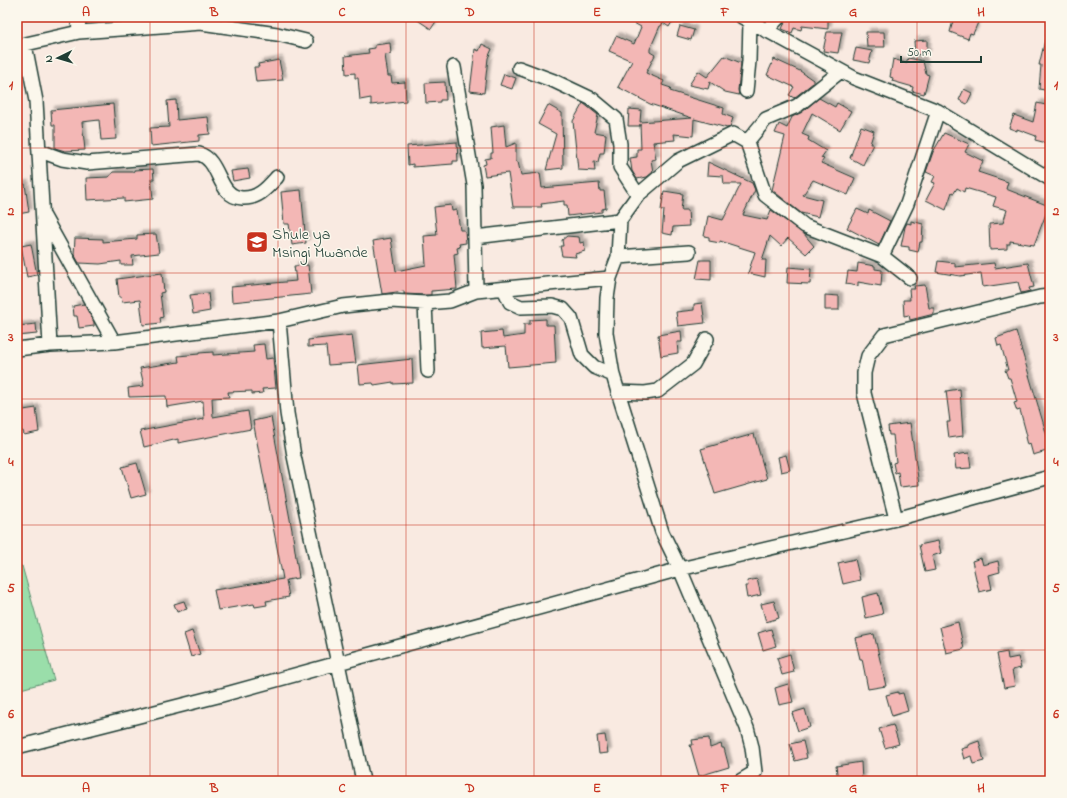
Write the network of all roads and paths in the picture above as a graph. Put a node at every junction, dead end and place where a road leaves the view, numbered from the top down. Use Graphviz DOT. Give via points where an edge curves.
graph roads {
  1 [pos="78,17"];
  2 [pos="779,17"];
  3 [pos="746,19"];
  4 [pos="766,31"];
  5 [pos="79,32"];
  6 [pos="306,41"];
  7 [pos="21,46"];
  8 [pos="454,67"];
  9 [pos="519,68"];
  10 [pos="841,71"];
  11 [pos="746,91"];
  12 [pos="938,112"];
  13 [pos="747,142"];
  14 [pos="40,151"];
  15 [pos="277,177"];
  16 [pos="1050,180"];
  17 [pos="638,195"];
  18 [pos="42,214"];
  19 [pos="620,220"];
  20 [pos="475,237"];
  21 [pos="689,252"];
  22 [pos="882,256"];
  23 [pos="618,257"];
  24 [pos="610,278"];
  25 [pos="910,278"];
  26 [pos="504,289"];
  27 [pos="476,291"];
  28 [pos="1050,296"];
  29 [pos="425,303"];
  30 [pos="279,321"];
  31 [pos="707,339"];
  32 [pos="114,342"];
  33 [pos="50,345"];
  34 [pos="17,349"];
  35 [pos="428,371"];
  36 [pos="613,375"];
  37 [pos="618,392"];
  38 [pos="1050,477"];
  39 [pos="896,519"];
  40 [pos="680,570"];
  41 [pos="339,662"];
  42 [pos="17,747"];
  43 [pos="363,781"];
  44 [pos="740,781"];
  1 -- 5 [label="street"];
  2 -- 4 [label="street"];
  3 -- 4 [label="street"];
  3 -- 11 [label="street" via="749,61"];
  4 -- 10 [label="street"];
  5 -- 6 [label="street" via="201,23"];
  5 -- 7 [label="street"];
  7 -- 14 [label="street" via="34,84"];
  8 -- 20 [label="street" via="474,185"];
  9 -- 17 [label="street" via="592,99 616,119 620,167"];
  10 -- 12 [label="street"];
  10 -- 13 [label="street" via="797,106 766,119"];
  12 -- 16 [label="street"];
  12 -- 22 [label="street" via="906,204"];
  13 -- 17 [label="street" via="733,134 694,152 678,161"];
  13 -- 22 [label="street" via="765,195 805,226"];
  14 -- 15 [label="street" via="62,159 87,163 199,154 208,158 226,190 236,198 248,199 259,195"];
  14 -- 18 [label="street"];
  17 -- 19 [label="street"];
  18 -- 32 [label="street"];
  18 -- 33 [label="street"];
  19 -- 20 [label="street"];
  19 -- 23 [label="street"];
  20 -- 27 [label="street"];
  21 -- 23 [label="street"];
  22 -- 25 [label="street"];
  23 -- 24 [label="street"];
  24 -- 26 [label="street"];
  24 -- 36 [label="street" via="606,333"];
  26 -- 27 [label="street"];
  26 -- 36 [label="street" via="510,302 521,307 552,306 563,310 571,318 582,355 594,367"];
  27 -- 29 [label="street" via="450,301"];
  28 -- 39 [label="street" via="1040,296 884,335 868,356 864,373 864,393"];
  29 -- 30 [label="street" via="390,301 343,306"];
  29 -- 35 [label="street"];
  30 -- 32 [label="street"];
  30 -- 41 [label="street" via="288,420 306,517"];
  31 -- 37 [label="street" via="693,364 658,391"];
  32 -- 33 [label="street"];
  33 -- 34 [label="street"];
  36 -- 37 [label="street"];
  37 -- 40 [label="street" via="662,532"];
  38 -- 39 [label="street"];
  39 -- 40 [label="street"];
  40 -- 41 [label="street"];
  40 -- 44 [label="street" via="750,740 755,772"];
  41 -- 42 [label="street"];
  41 -- 43 [label="street"];
}
